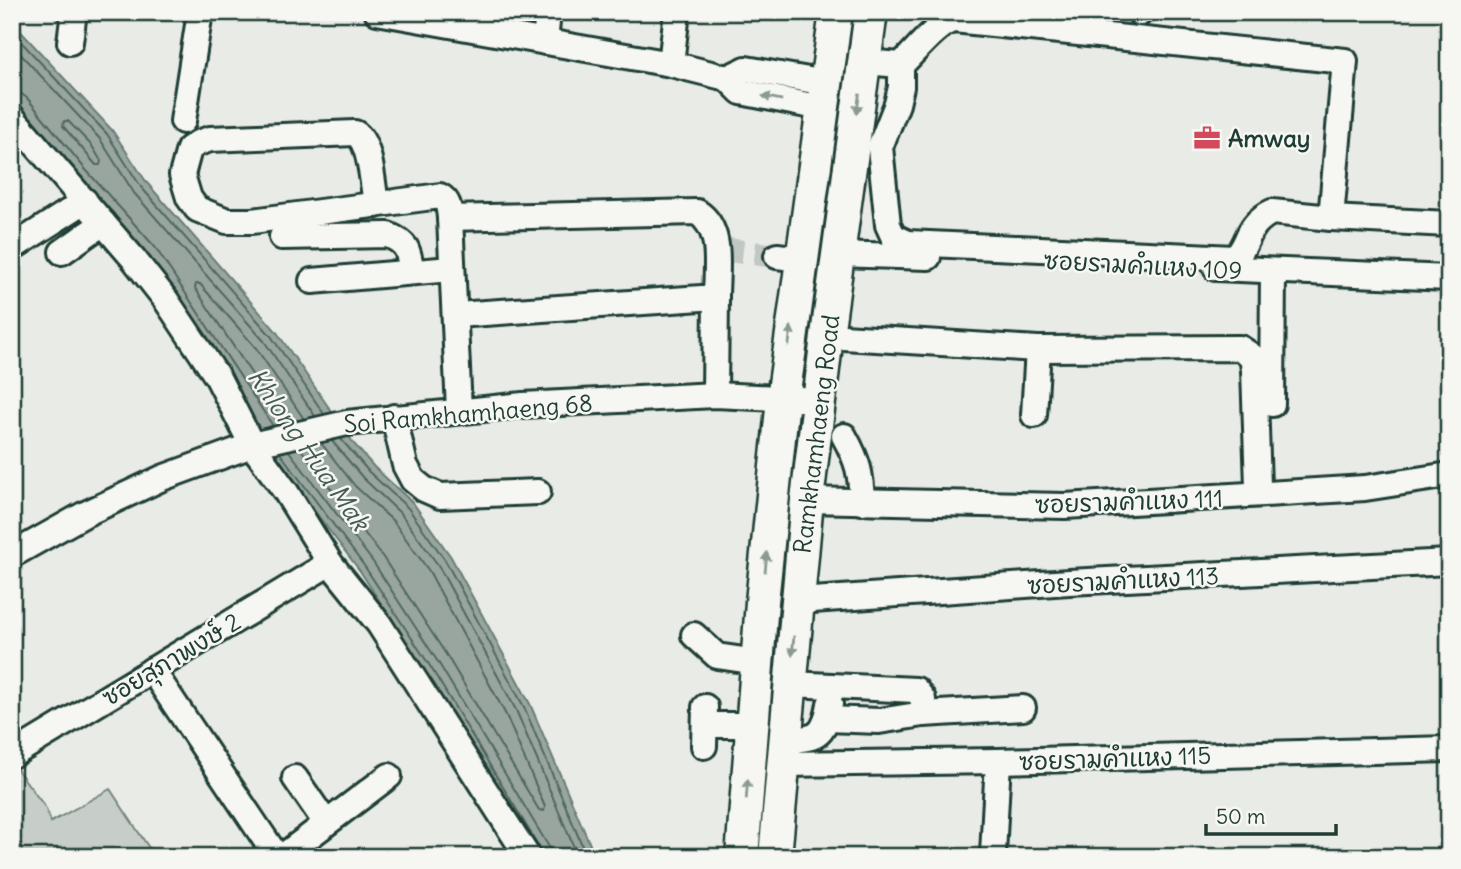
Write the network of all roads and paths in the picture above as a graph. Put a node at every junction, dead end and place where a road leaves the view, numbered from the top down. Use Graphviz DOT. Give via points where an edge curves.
graph roads {
  1 [pos="74,12"];
  2 [pos="200,12"];
  3 [pos="377,12"];
  4 [pos="548,12"];
  5 [pos="677,12"];
  6 [pos="836,12"];
  7 [pos="871,12"];
  8 [pos="420,16"];
  9 [pos="70,42"];
  10 [pos="545,42"];
  11 [pos="864,62"];
  12 [pos="671,64"];
  13 [pos="901,65"];
  14 [pos="824,96"];
  15 [pos="12,117"];
  16 [pos="183,121"];
  17 [pos="85,201"];
  18 [pos="376,205"];
  19 [pos="450,218"];
  20 [pos="1331,218"];
  21 [pos="103,223"];
  22 [pos="1449,224"];
  23 [pos="282,237"];
  24 [pos="12,248"];
  25 [pos="62,251"];
  26 [pos="838,254"];
  27 [pos="451,269"];
  28 [pos="1273,271"];
  29 [pos="412,272"];
  30 [pos="1449,278"];
  31 [pos="312,281"];
  32 [pos="716,297"];
  33 [pos="456,315"];
  34 [pos="827,336"];
  35 [pos="1038,349"];
  36 [pos="715,394"];
  37 [pos="783,399"];
  38 [pos="819,400"];
  39 [pos="460,410"];
  40 [pos="1034,415"];
  41 [pos="394,417"];
  42 [pos="844,436"];
  43 [pos="256,444"];
  44 [pos="1449,475"];
  45 [pos="1266,490"];
  46 [pos="538,492"];
  47 [pos="807,500"];
  48 [pos="862,502"];
  49 [pos="12,555"];
  50 [pos="1449,562"];
  51 [pos="330,563"];
  52 [pos="797,601"];
  53 [pos="694,635"];
  54 [pos="757,662"];
  55 [pos="152,670"];
  56 [pos="790,684"];
  57 [pos="833,686"];
  58 [pos="1023,708"];
  59 [pos="923,714"];
  60 [pos="827,719"];
  61 [pos="752,725"];
  62 [pos="705,726"];
  63 [pos="1449,749"];
  64 [pos="783,752"];
  65 [pos="12,755"];
  66 [pos="998,761"];
  67 [pos="389,776"];
  68 [pos="295,778"];
  69 [pos="326,823"];
  70 [pos="993,854"];
  71 [pos="279,857"];
  72 [pos="528,857"];
  73 [pos="742,857"];
  74 [pos="775,857"];
  1 -- 9 [label="street"];
  2 -- 16 [label="street"];
  3 -- 8 [label="street"];
  4 -- 10 [label="street"];
  5 -- 12 [label="street"];
  6 -- 14 [label="main road, Ramkhamhaeng Road"];
  7 -- 11 [label="main road, Ramkhamhaeng Road"];
  8 -- 10 [label="street"];
  10 -- 12 [label="street"];
  11 -- 13 [label="street"];
  11 -- 26 [label="main road, Ramkhamhaeng Road, one-way"];
  12 -- 14 [label="street" via="727,78 741,92"];
  13 -- 20 [label="street" via="941,26 954,20 1345,61"];
  13 -- 20 [label="street" via="897,104 880,147 888,225 893,236 908,243 1234,258 1249,230 1272,212"];
  37 -- 14 [label="main road, Ramkhamhaeng Road, one-way" via="789,258"];
  15 -- 17 [label="street"];
  17 -- 21 [label="street"];
  17 -- 24 [label="street"];
  18 -- 18 [label="street" via="227,221 197,209 188,198 182,175 189,149 210,139 355,133 366,146"];
  18 -- 19 [label="street" via="440,196 448,205"];
  19 -- 27 [label="street"];
  19 -- 32 [label="street" via="697,212 712,226 717,249"];
  20 -- 22 [label="street"];
  21 -- 25 [label="street"];
  21 -- 43 [label="street" via="166,300"];
  23 -- 29 [label="street" via="388,235 407,246"];
  26 -- 28 [label="street, ซอยรามคำแหง 109"];
  26 -- 34 [label="main road, Ramkhamhaeng Road"];
  27 -- 29 [label="street"];
  27 -- 33 [label="street"];
  28 -- 30 [label="street, ซอยรามคำแหง 109"];
  28 -- 45 [label="street"];
  29 -- 31 [label="street"];
  32 -- 33 [label="street"];
  32 -- 36 [label="street"];
  33 -- 39 [label="street"];
  34 -- 35 [label="street"];
  34 -- 38 [label="main road, Ramkhamhaeng Road"];
  35 -- 40 [label="street"];
  35 -- 45 [label="street" via="1246,351 1252,356"];
  36 -- 37 [label="street, Soi Ramkhamhaeng 68"];
  36 -- 39 [label="street, Soi Ramkhamhaeng 68"];
  37 -- 38 [label="street, Soi Ramkhamhaeng 68"];
  54 -- 37 [label="main road, Ramkhamhaeng Road, one-way"];
  38 -- 47 [label="main road, Ramkhamhaeng Road"];
  39 -- 41 [label="street, Soi Ramkhamhaeng 68"];
  41 -- 43 [label="street, Soi Ramkhamhaeng 68"];
  41 -- 46 [label="street" via="405,465 424,489 440,496"];
  42 -- 48 [label="street" via="858,462"];
  43 -- 49 [label="street, Soi Ramkhamhaeng 68" via="162,478"];
  43 -- 51 [label="street"];
  44 -- 45 [label="street, ซอยรามคำแหง 111" via="1365,488"];
  45 -- 48 [label="street, ซอยรามคำแหง 111" via="1066,506"];
  47 -- 48 [label="street, ซอยรามคำแหง 111"];
  47 -- 52 [label="main road, Ramkhamhaeng Road"];
  50 -- 52 [label="street, ซอยรามคำแหง 113"];
  51 -- 55 [label="street, ซอยสุภาพงษ์ 2"];
  51 -- 72 [label="street" via="379,624"];
  52 -- 56 [label="main road, Ramkhamhaeng Road, one-way"];
  53 -- 54 [label="street" via="717,656"];
  54 -- 61 [label="main road, Ramkhamhaeng Road"];
  55 -- 65 [label="street, ซอยสุภาพงษ์ 2"];
  55 -- 71 [label="street"];
  56 -- 57 [label="street"];
  56 -- 64 [label="main road, Ramkhamhaeng Road"];
  57 -- 59 [label="street" via="916,690 923,699"];
  57 -- 60 [label="street"];
  58 -- 59 [label="street"];
  59 -- 60 [label="street" via="880,721"];
  60 -- 64 [label="street" via="819,734"];
  61 -- 62 [label="street"];
  73 -- 61 [label="main road, Ramkhamhaeng Road, one-way"];
  63 -- 66 [label="street, ซอยรามคำแหง 115"];
  64 -- 66 [label="street, ซอยรามคำแหง 115"];
  64 -- 74 [label="main road, Ramkhamhaeng Road"];
  66 -- 70 [label="street"];
  67 -- 69 [label="street"];
  68 -- 69 [label="street"];
  69 -- 71 [label="street"];
}
